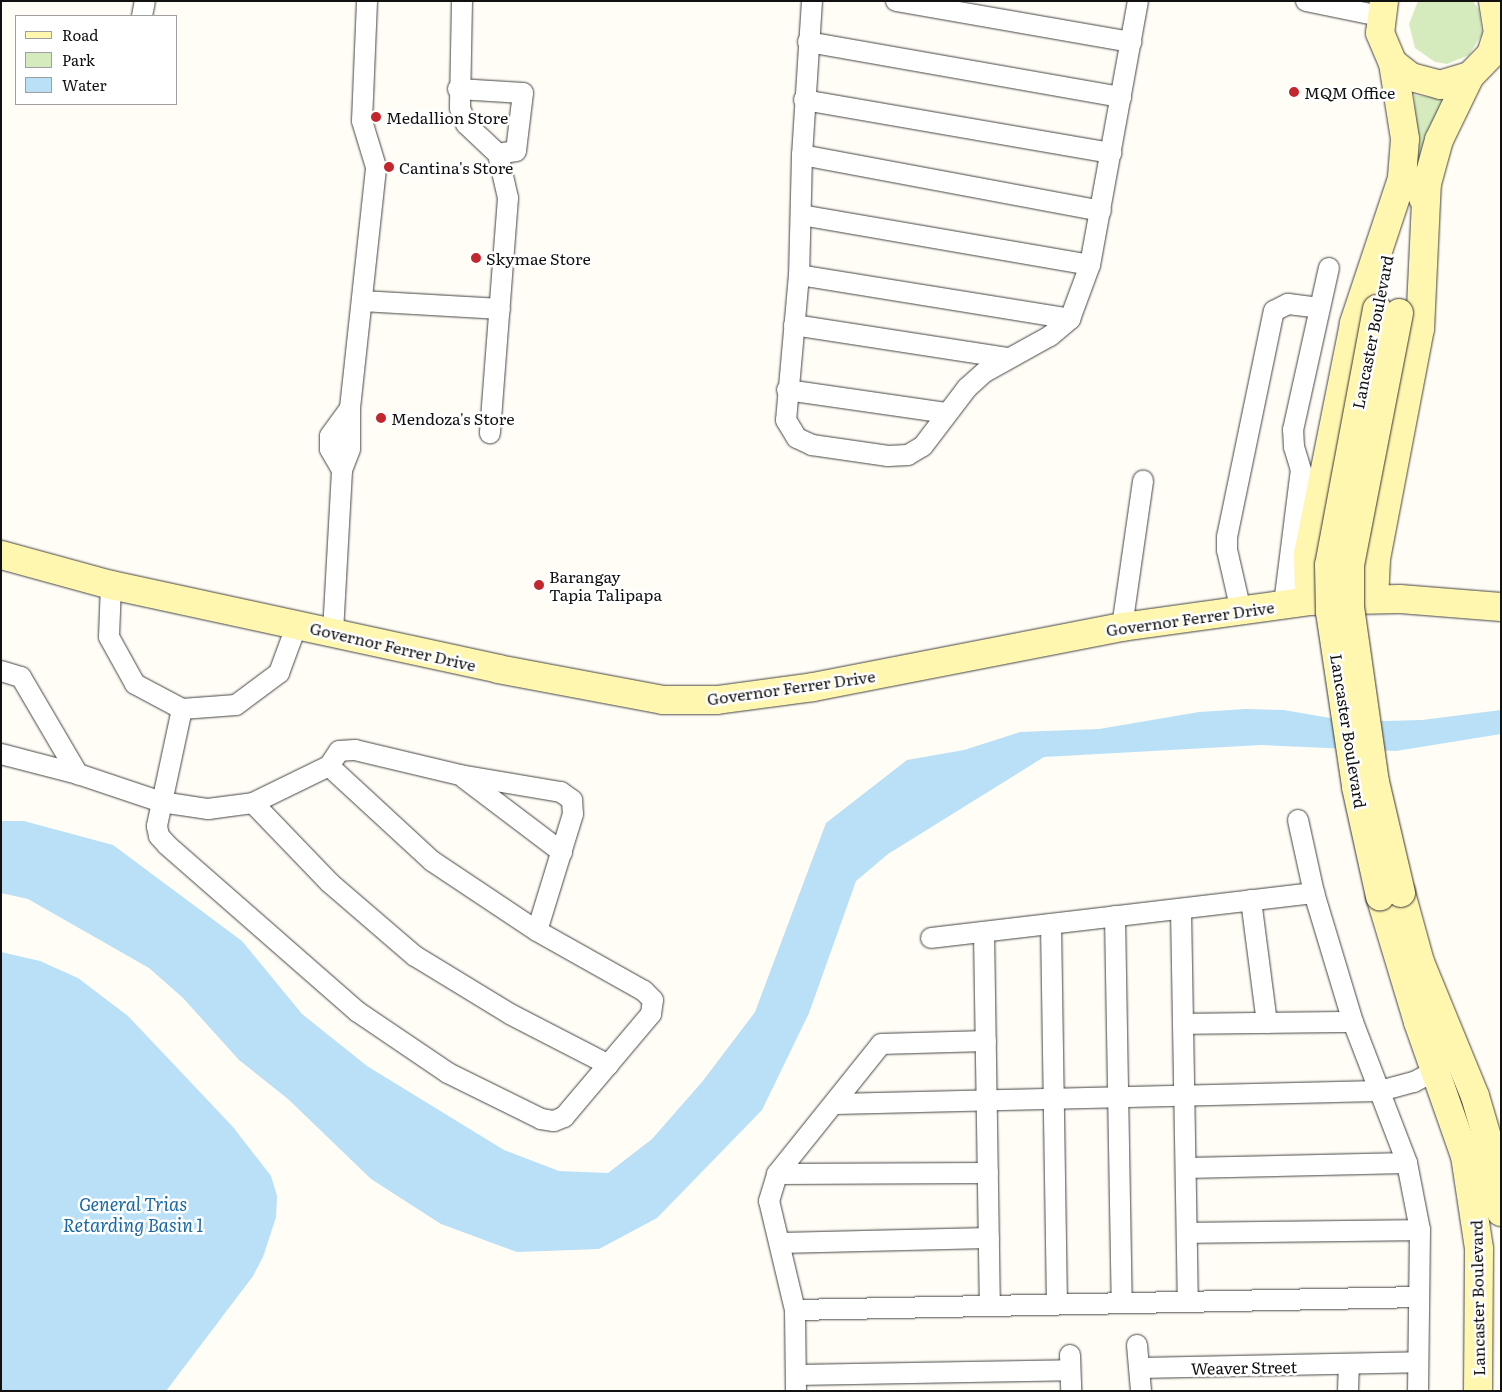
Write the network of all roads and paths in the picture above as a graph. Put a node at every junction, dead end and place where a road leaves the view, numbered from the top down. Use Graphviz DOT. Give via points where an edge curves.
graph roads {
  1 [pos="144,1"];
  2 [pos="367,1"];
  3 [pos="462,1"];
  4 [pos="812,1"];
  5 [pos="896,1"];
  6 [pos="1138,1"];
  7 [pos="1306,1"];
  8 [pos="1493,1"];
  9 [pos="1382,9"];
  10 [pos="142,15"];
  11 [pos="808,42"];
  12 [pos="1131,42"];
  13 [pos="1393,63"];
  14 [pos="1470,76"];
  15 [pos="458,89"];
  16 [pos="1121,97"];
  17 [pos="804,100"];
  18 [pos="1111,153"];
  19 [pos="498,154"];
  20 [pos="802,155"];
  21 [pos="1416,176"];
  22 [pos="1101,211"];
  23 [pos="801,215"];
  24 [pos="1090,265"];
  25 [pos="1329,268"];
  26 [pos="799,275"];
  27 [pos="363,301"];
  28 [pos="1320,308"];
  29 [pos="500,309"];
  30 [pos="1070,319"];
  31 [pos="794,325"];
  32 [pos="1008,358"];
  33 [pos="788,390"];
  34 [pos="947,413"];
  35 [pos="490,433"];
  36 [pos="1143,481"];
  37 [pos="1,556"];
  38 [pos="111,584"];
  39 [pos="1374,599"];
  40 [pos="1297,602"];
  41 [pos="1501,607"];
  42 [pos="1241,610"];
  43 [pos="298,624"];
  44 [pos="1122,627"];
  45 [pos="333,632"];
  46 [pos="1,670"];
  47 [pos="182,709"];
  48 [pos="1,754"];
  49 [pos="329,766"];
  50 [pos="78,774"];
  51 [pos="460,775"];
  52 [pos="161,802"];
  53 [pos="253,803"];
  54 [pos="1298,820"];
  55 [pos="562,852"];
  56 [pos="1314,893"];
  57 [pos="1391,894"];
  58 [pos="1251,900"];
  59 [pos="1181,909"];
  60 [pos="1115,916"];
  61 [pos="1051,924"];
  62 [pos="537,931"];
  63 [pos="984,932"];
  64 [pos="931,938"];
  65 [pos="1352,1022"];
  66 [pos="1267,1023"];
  67 [pos="1183,1024"];
  68 [pos="986,1041"];
  69 [pos="609,1065"];
  70 [pos="1435,1071"];
  71 [pos="1380,1091"];
  72 [pos="1184,1096"];
  73 [pos="1118,1097"];
  74 [pos="1054,1098"];
  75 [pos="987,1100"];
  76 [pos="836,1104"];
  77 [pos="1407,1163"];
  78 [pos="1186,1168"];
  79 [pos="988,1173"];
  80 [pos="778,1174"];
  81 [pos="1501,1212"];
  82 [pos="1420,1230"];
  83 [pos="1187,1233"];
  84 [pos="989,1238"];
  85 [pos="780,1243"];
  86 [pos="1419,1297"];
  87 [pos="1188,1302"];
  88 [pos="1122,1303"];
  89 [pos="1057,1304"];
  90 [pos="990,1306"];
  91 [pos="795,1310"];
  92 [pos="1137,1345"];
  93 [pos="1418,1362"];
  94 [pos="1349,1365"];
  95 [pos="1140,1368"];
  96 [pos="868,1382"];
  97 [pos="796,1383"];
  98 [pos="1071,1391"];
  99 [pos="1141,1391"];
  100 [pos="1348,1391"];
  101 [pos="1418,1391"];
  102 [pos="1478,1391"];
  1 -- 10 [label="street"];
  2 -- 27 [label="street" via="362,121 376,167"];
  3 -- 15 [label="street"];
  4 -- 11 [label="street"];
  5 -- 12 [label="street"];
  6 -- 12 [label="street"];
  7 -- 9 [label="street"];
  8 -- 14 [label="main road" via="1498,22 1495,44 1485,62"];
  9 -- 13 [label="main road" via="1382,44"];
  11 -- 16 [label="street"];
  11 -- 17 [label="street"];
  12 -- 16 [label="street"];
  13 -- 14 [label="main road" via="1410,78 1430,84 1451,84"];
  13 -- 21 [label="main road, Lancaster Boulevard" via="1405,139"];
  14 -- 21 [label="main road, Lancaster Boulevard" via="1439,140"];
  15 -- 19 [label="street" via="466,124"];
  15 -- 19 [label="street" via="523,93 516,151"];
  16 -- 18 [label="street"];
  17 -- 18 [label="street"];
  17 -- 20 [label="street"];
  18 -- 22 [label="street"];
  19 -- 29 [label="street" via="508,198"];
  20 -- 22 [label="street"];
  20 -- 23 [label="street"];
  21 -- 39 [label="main road" via="1420,329 1376,559"];
  21 -- 40 [label="main road" via="1354,323"];
  21 -- 57 [label="main road, Lancaster Boulevard, bridge" via="1329,565 1330,612 1356,787"];
  22 -- 24 [label="street"];
  23 -- 24 [label="street"];
  23 -- 26 [label="street"];
  24 -- 30 [label="street"];
  25 -- 28 [label="street"];
  26 -- 30 [label="street"];
  26 -- 31 [label="street"];
  27 -- 29 [label="street"];
  27 -- 45 [label="street" via="350,408 330,436 330,449 342,470"];
  28 -- 40 [label="street" via="1293,430 1301,470"];
  28 -- 42 [label="street" via="1288,304 1274,311 1227,538"];
  29 -- 35 [label="street"];
  30 -- 32 [label="street" via="1050,336"];
  31 -- 32 [label="street"];
  31 -- 33 [label="street"];
  32 -- 34 [label="street" via="979,377"];
  33 -- 34 [label="street"];
  33 -- 34 [label="street" via="786,420 797,438 812,445 888,456 908,455 923,446"];
  36 -- 44 [label="street"];
  37 -- 38 [label="main road, Governor Ferrer Drive"];
  38 -- 43 [label="main road, Governor Ferrer Drive"];
  38 -- 47 [label="street" via="109,636 135,684"];
  39 -- 40 [label="main road, Governor Ferrer Drive"];
  39 -- 41 [label="main road, Governor Ferrer Drive"];
  40 -- 42 [label="main road, Governor Ferrer Drive"];
  42 -- 44 [label="main road, Governor Ferrer Drive"];
  43 -- 45 [label="main road, Governor Ferrer Drive"];
  43 -- 47 [label="street" via="279,673 236,705"];
  44 -- 45 [label="main road, Governor Ferrer Drive" via="813,687 717,700 646,699"];
  46 -- 50 [label="street" via="21,677"];
  47 -- 52 [label="street"];
  48 -- 50 [label="street"];
  49 -- 51 [label="street" via="339,752 355,750"];
  49 -- 53 [label="street"];
  49 -- 62 [label="street" via="432,861"];
  50 -- 52 [label="street"];
  51 -- 55 [label="street"];
  51 -- 55 [label="street" via="561,792 572,800 573,814"];
  52 -- 53 [label="street" via="208,809"];
  52 -- 69 [label="street" via="157,826 159,836 167,845 358,1012 448,1073 541,1119 554,1121 564,1117"];
  53 -- 69 [label="street" via="330,883 415,956 510,1014"];
  54 -- 56 [label="street"];
  55 -- 62 [label="street"];
  56 -- 58 [label="street"];
  56 -- 65 [label="street"];
  57 -- 70 [label="main road, Lancaster Boulevard" via="1394,948"];
  57 -- 81 [label="main road, Lancaster Boulevard" via="1475,1096 1489,1144"];
  58 -- 59 [label="street"];
  58 -- 66 [label="street"];
  59 -- 60 [label="street"];
  59 -- 67 [label="street"];
  60 -- 61 [label="street"];
  60 -- 73 [label="street"];
  61 -- 63 [label="street"];
  61 -- 74 [label="street"];
  62 -- 69 [label="street" via="644,991 653,1000 651,1014"];
  63 -- 64 [label="street"];
  63 -- 68 [label="street"];
  65 -- 66 [label="street"];
  65 -- 71 [label="street"];
  66 -- 67 [label="street"];
  67 -- 72 [label="street"];
  68 -- 75 [label="street"];
  68 -- 76 [label="street" via="881,1044"];
  70 -- 71 [label="street" via="1414,1082"];
  70 -- 102 [label="main road, Lancaster Boulevard" via="1462,1147 1474,1204 1478,1249"];
  71 -- 72 [label="street"];
  71 -- 77 [label="street"];
  72 -- 73 [label="street"];
  72 -- 78 [label="street"];
  73 -- 74 [label="street"];
  73 -- 88 [label="street"];
  74 -- 75 [label="street"];
  74 -- 89 [label="street"];
  75 -- 76 [label="street"];
  75 -- 79 [label="street"];
  76 -- 80 [label="street"];
  77 -- 78 [label="street"];
  77 -- 82 [label="street"];
  78 -- 83 [label="street"];
  79 -- 80 [label="street"];
  79 -- 84 [label="street"];
  80 -- 85 [label="street" via="770,1201"];
  82 -- 83 [label="street"];
  82 -- 86 [label="street"];
  83 -- 87 [label="street"];
  84 -- 85 [label="street"];
  84 -- 90 [label="street"];
  85 -- 91 [label="street"];
  86 -- 87 [label="street"];
  86 -- 93 [label="street"];
  87 -- 88 [label="street"];
  88 -- 89 [label="street"];
  89 -- 90 [label="street"];
  90 -- 91 [label="street"];
  91 -- 97 [label="street"];
  92 -- 95 [label="street"];
  93 -- 94 [label="street, Weaver Street"];
  93 -- 101 [label="street"];
  94 -- 95 [label="street, Weaver Street"];
  94 -- 100 [label="street"];
  95 -- 99 [label="street"];
  96 -- 97 [label="street"];
  96 -- 98 [label="street" via="1070,1363"];
}
